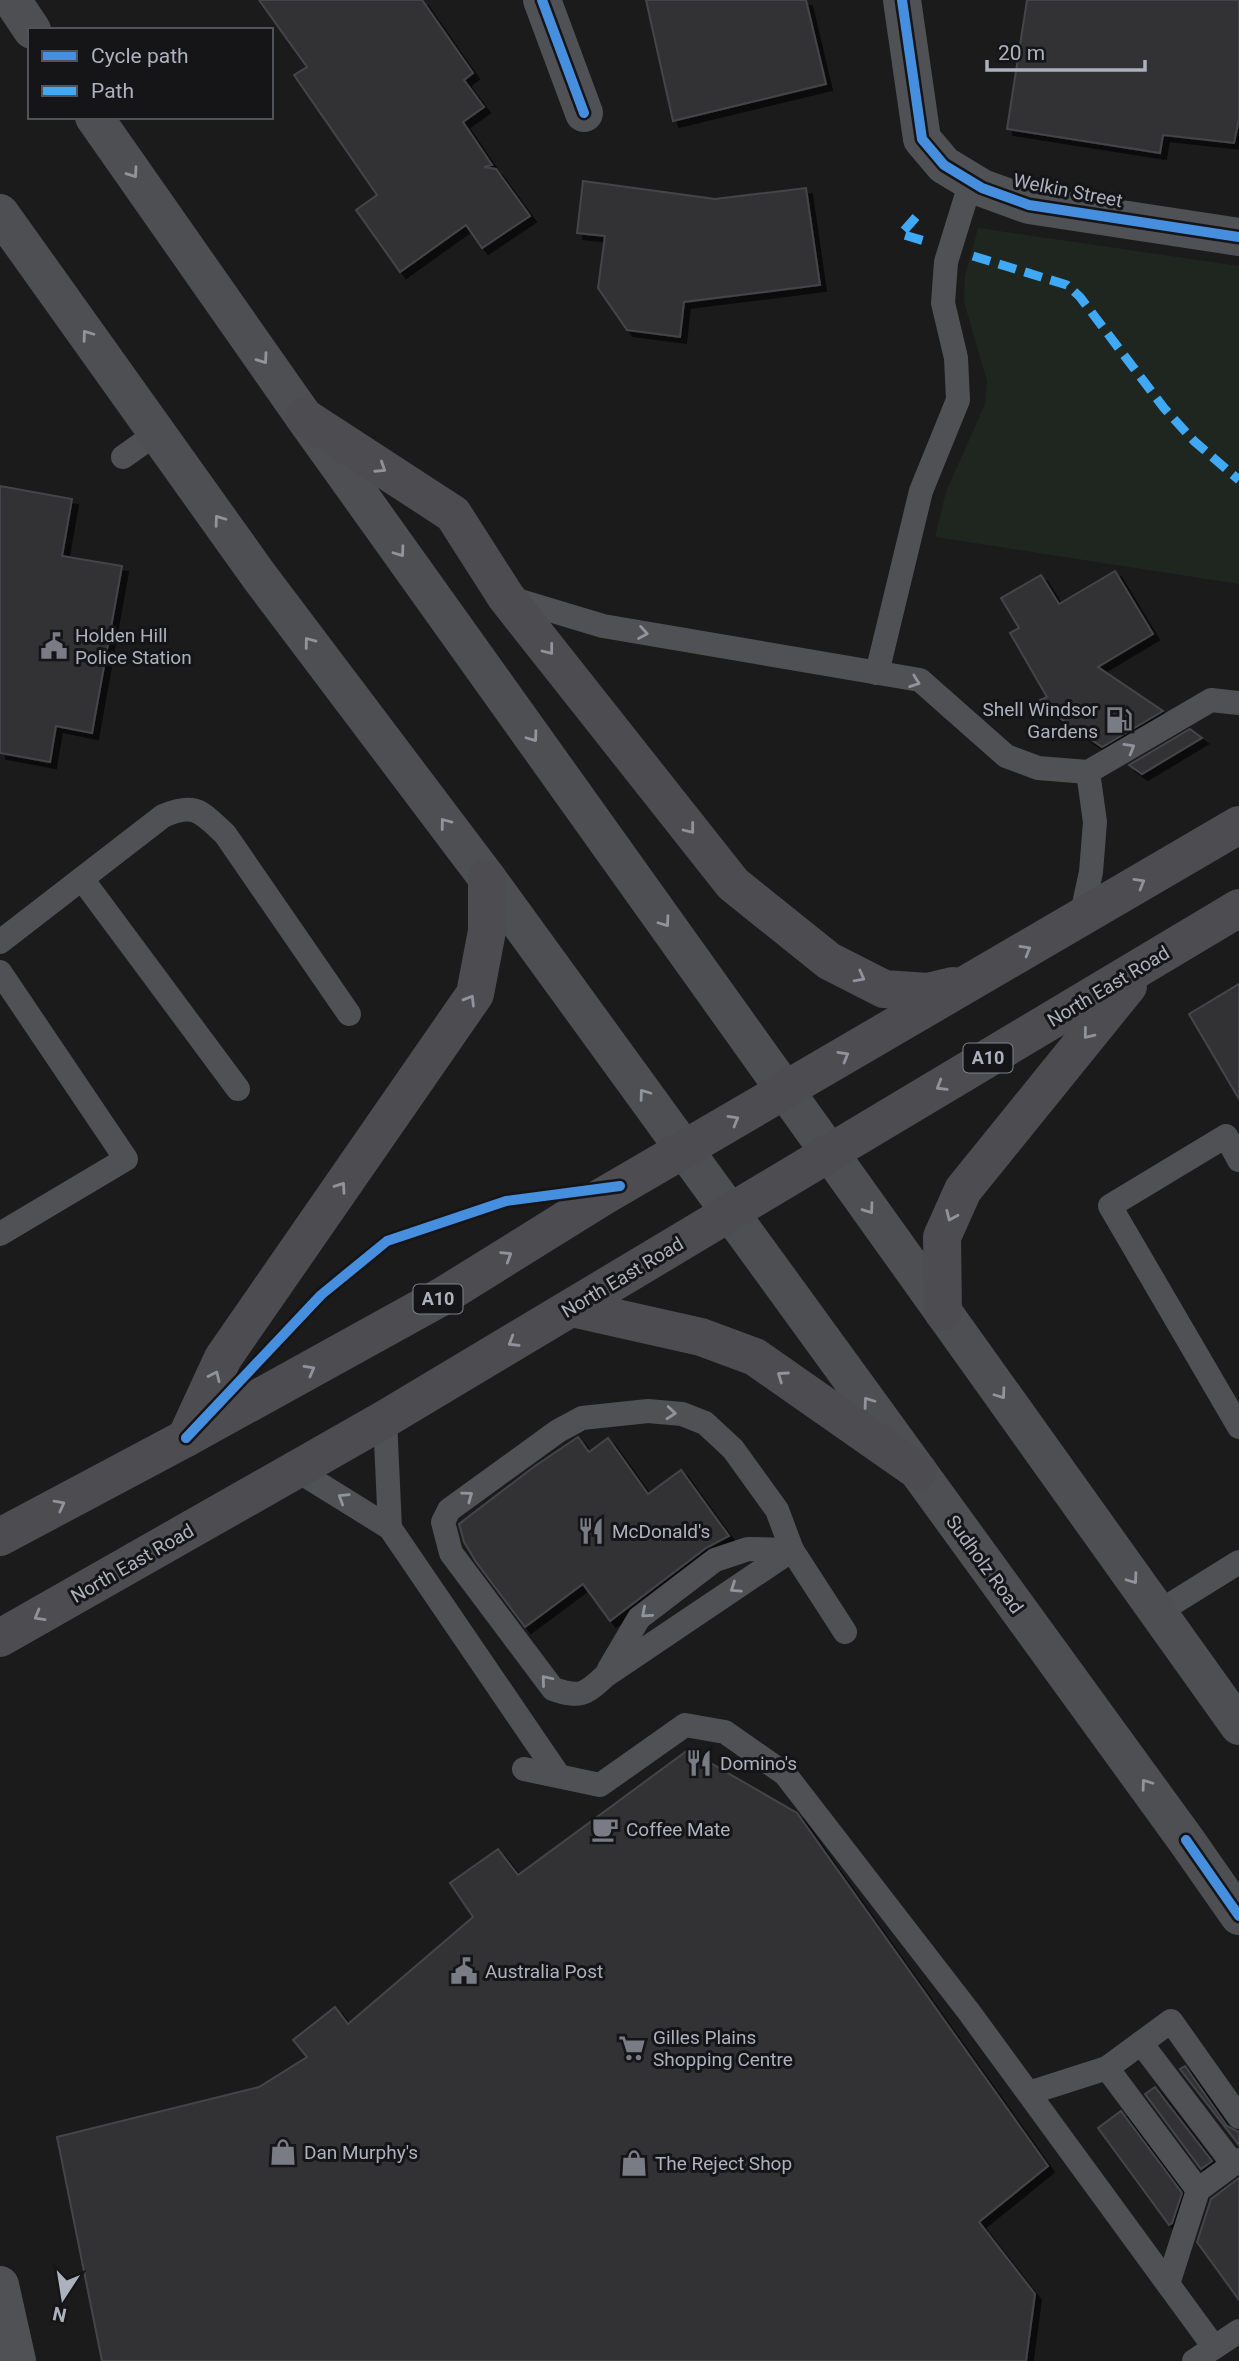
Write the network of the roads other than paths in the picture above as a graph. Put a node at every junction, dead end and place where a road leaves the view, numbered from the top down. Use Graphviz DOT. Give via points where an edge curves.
graph roads {
  1 [pos="541,0"];
  2 [pos="902,0"];
  3 [pos="584,113"];
  4 [pos="95,119"];
  5 [pos="971,181"];
  6 [pos="0,214"];
  7 [pos="1239,237"];
  8 [pos="304,417"];
  9 [pos="157,433"];
  10 [pos="123,457"];
  11 [pos="506,597"];
  12 [pos="877,673"];
  13 [pos="1239,702"];
  14 [pos="1088,772"];
  15 [pos="1239,825"];
  16 [pos="486,878"];
  17 [pos="82,879"];
  18 [pos="1239,908"];
  19 [pos="1081,918"];
  20 [pos="0,943"];
  21 [pos="1147,963"];
  22 [pos="0,972"];
  23 [pos="972,982"];
  24 [pos="349,1014"];
  25 [pos="237,1089"];
  26 [pos="785,1091"];
  27 [pos="684,1149"];
  28 [pos="829,1153"];
  29 [pos="1239,1160"];
  30 [pos="730,1212"];
  31 [pos="0,1234"];
  32 [pos="572,1308"];
  33 [pos="943,1312"];
  34 [pos="385,1419"];
  35 [pos="1239,1427"];
  36 [pos="186,1438"];
  37 [pos="295,1469"];
  38 [pos="918,1471"];
  39 [pos="390,1528"];
  40 [pos="0,1537"];
  41 [pos="792,1550"];
  42 [pos="1239,1562"];
  43 [pos="1157,1613"];
  44 [pos="845,1632"];
  45 [pos="0,1638"];
  46 [pos="605,1676"];
  47 [pos="1239,1726"];
  48 [pos="524,1769"];
  49 [pos="559,1776"];
  50 [pos="1239,1916"];
  51 [pos="1140,2043"];
  52 [pos="1107,2068"];
  53 [pos="1029,2093"];
  54 [pos="1239,2117"];
  55 [pos="1236,2162"];
  56 [pos="1198,2190"];
  57 [pos="1168,2284"];
  58 [pos="0,2285"];
  59 [pos="1239,2331"];
  60 [pos="1214,2347"];
  61 [pos="18,2361"];
  62 [pos="1194,2361"];
  1 -- 3 [label="street"];
  2 -- 5 [label="street, Welkin Street" via="922,139 944,165"];
  4 -- 8 [label="main road, one-way"];
  5 -- 7 [label="street, Welkin Street" via="1029,205"];
  5 -- 12 [label="lane" via="946,262 943,303 956,358 958,400 921,491"];
  9 -- 6 [label="main road, Sudholz Road, one-way"];
  8 -- 11 [label="highway, one-way" via="453,514"];
  8 -- 26 [label="main road, one-way"];
  9 -- 10 [label="lane"];
  16 -- 9 [label="main road, Sudholz Road, one-way"];
  11 -- 12 [label="lane, one-way" via="603,626"];
  11 -- 23 [label="highway, one-way" via="733,884 830,961 884,989 928,992"];
  12 -- 14 [label="lane, one-way" via="920,680 1006,756 1038,768"];
  14 -- 13 [label="lane, one-way" via="1211,700"];
  14 -- 19 [label="lane" via="1096,822"];
  19 -- 15 [label="highway, A10, one-way"];
  27 -- 16 [label="main road, Sudholz Road, one-way"];
  36 -- 16 [label="highway, one-way" via="223,1358 475,994 487,931"];
  17 -- 20 [label="lane"];
  17 -- 24 [label="lane" via="163,816 183,808 202,813 225,834"];
  17 -- 25 [label="lane"];
  18 -- 21 [label="highway, North East Road / A10"];
  23 -- 19 [label="highway, A10, one-way"];
  21 -- 28 [label="highway, North East Road / A10, one-way"];
  21 -- 33 [label="highway, one-way" via="963,1190 942,1237"];
  22 -- 31 [label="lane" via="126,1159"];
  26 -- 23 [label="highway, A10, one-way"];
  27 -- 26 [label="highway, A10, one-way"];
  26 -- 28 [label="main road"];
  27 -- 30 [label="main road, Sudholz Road"];
  36 -- 27 [label="highway, A10, one-way" via="443,1296"];
  28 -- 30 [label="highway, North East Road / A10"];
  28 -- 33 [label="main road, one-way"];
  29 -- 35 [label="lane" via="1226,1136 1110,1206"];
  30 -- 32 [label="highway, North East Road / A10"];
  38 -- 30 [label="main road, Sudholz Road, one-way"];
  32 -- 34 [label="highway, North East Road / A10, one-way"];
  38 -- 32 [label="highway, one-way" via="755,1357 701,1337"];
  33 -- 43 [label="main road, one-way"];
  34 -- 37 [label="highway, North East Road / A10"];
  34 -- 39 [label="lane"];
  40 -- 36 [label="highway, A10, one-way"];
  39 -- 37 [label="lane, one-way"];
  37 -- 45 [label="highway, North East Road / A10, one-way"];
  50 -- 38 [label="main road, Sudholz Road, one-way"];
  39 -- 49 [label="lane"];
  41 -- 44 [label="lane"];
  41 -- 46 [label="lane, one-way"];
  41 -- 46 [label="lane, one-way" via="748,1549 715,1560 639,1618"];
  46 -- 41 [label="lane, one-way" via="589,1692 570,1694 553,1689 452,1553 443,1522 449,1510 558,1432 582,1418 648,1411 682,1414 705,1423 733,1449 778,1510"];
  42 -- 43 [label="lane"];
  43 -- 47 [label="main road"];
  48 -- 49 [label="lane"];
  49 -- 53 [label="lane" via="600,1785 685,1725 725,1732 785,1774"];
  51 -- 52 [label="lane"];
  51 -- 54 [label="lane" via="1171,2021"];
  51 -- 55 [label="lane"];
  52 -- 53 [label="lane"];
  52 -- 56 [label="lane"];
  53 -- 57 [label="lane"];
  55 -- 56 [label="lane"];
  56 -- 57 [label="lane"];
  57 -- 60 [label="lane"];
  58 -- 61 [label="street"];
  59 -- 60 [label="lane"];
  60 -- 62 [label="lane"];
}
